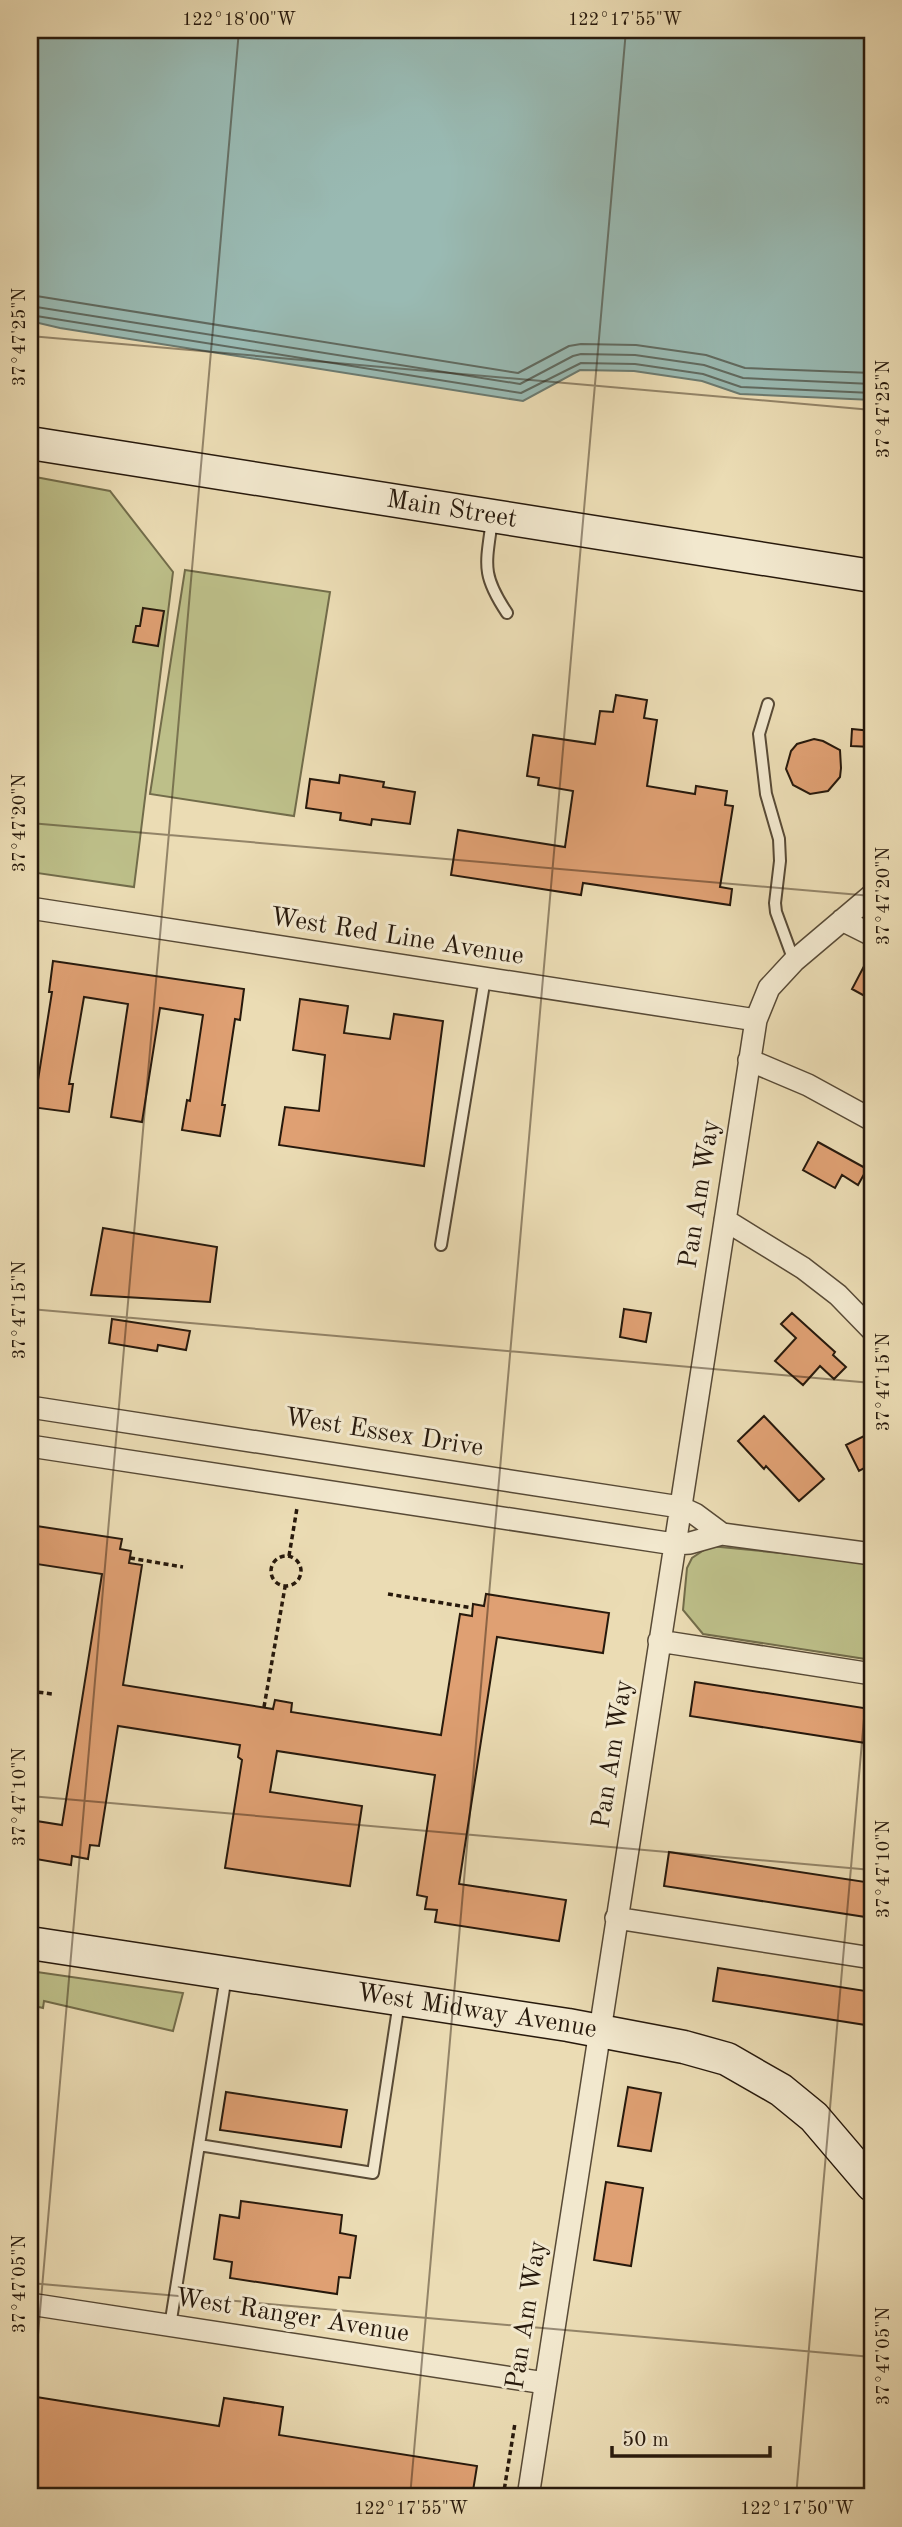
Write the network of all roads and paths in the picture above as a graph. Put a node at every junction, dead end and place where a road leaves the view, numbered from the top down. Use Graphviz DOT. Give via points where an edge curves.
graph roads {
  1 [pos="30,443"];
  2 [pos="493,517"];
  3 [pos="872,576"];
  4 [pos="507,613"];
  5 [pos="768,704"];
  6 [pos="872,894"];
  7 [pos="30,908"];
  8 [pos="842,920"];
  9 [pos="872,935"];
  10 [pos="794,961"];
  11 [pos="485,978"];
  12 [pos="756,1020"];
  13 [pos="750,1060"];
  14 [pos="872,1120"];
  15 [pos="725,1220"];
  16 [pos="441,1245"];
  17 [pos="872,1330"];
  18 [pos="30,1407"];
  19 [pos="202,1433"];
  20 [pos="30,1446"];
  21 [pos="406,1465"];
  22 [pos="195,1471"];
  23 [pos="298,1502"];
  24 [pos="400,1503"];
  25 [pos="680,1507"];
  26 [pos="722,1534"];
  27 [pos="674,1545"];
  28 [pos="872,1554"];
  29 [pos="289,1556"];
  30 [pos="130,1558"];
  31 [pos="183,1567"];
  32 [pos="285,1587"];
  33 [pos="388,1594"];
  34 [pos="473,1608"];
  35 [pos="659,1641"];
  36 [pos="872,1674"];
  37 [pos="30,1691"];
  38 [pos="52,1694"];
  39 [pos="264,1707"];
  40 [pos="616,1918"];
  41 [pos="30,1943"];
  42 [pos="872,1958"];
  43 [pos="226,1973"];
  44 [pos="399,1999"];
  45 [pos="598,2031"];
  46 [pos="199,2145"];
  47 [pos="872,2185"];
  48 [pos="30,2304"];
  49 [pos="170,2326"];
  50 [pos="545,2383"];
  51 [pos="515,2423"];
  52 [pos="503,2497"];
  53 [pos="528,2497"];
  1 -- 2 [label="street, Main Street"];
  2 -- 3 [label="street, Main Street"];
  2 -- 4 [label="lane" via="488,582"];
  5 -- 10 [label="lane" via="759,734 766,794 779,839 776,912"];
  6 -- 8 [label="street, Pan Am Way"];
  7 -- 11 [label="street, West Red Line Avenue"];
  8 -- 9 [label="street"];
  8 -- 10 [label="street, Pan Am Way"];
  10 -- 12 [label="street, Pan Am Way" via="769,988"];
  11 -- 12 [label="street, West Red Line Avenue"];
  11 -- 16 [label="lane"];
  12 -- 13 [label="street, Pan Am Way"];
  13 -- 14 [label="street"];
  13 -- 15 [label="street, Pan Am Way"];
  15 -- 17 [label="street" via="803,1268"];
  15 -- 25 [label="street, Pan Am Way"];
  18 -- 19 [label="street, West Essex Drive"];
  19 -- 21 [label="street, West Essex Drive"];
  19 -- 22 [label="street"];
  20 -- 22 [label="street, West Essex Drive"];
  21 -- 24 [label="street"];
  21 -- 25 [label="street, West Essex Drive"];
  22 -- 24 [label="street, West Essex Drive"];
  23 -- 29 [label="path"];
  24 -- 27 [label="street, West Essex Drive"];
  25 -- 26 [label="street, West Essex Drive"];
  25 -- 27 [label="street, Pan Am Way"];
  26 -- 27 [label="street, West Essex Drive"];
  26 -- 28 [label="street, West Essex Drive"];
  27 -- 35 [label="street, Pan Am Way"];
  29 -- 32 [label="path" via="302,1570 295,1584"];
  29 -- 32 [label="path" via="275,1561 271,1570 276,1583"];
  30 -- 31 [label="path"];
  32 -- 39 [label="path"];
  33 -- 34 [label="path"];
  35 -- 36 [label="street"];
  35 -- 40 [label="street, Pan Am Way"];
  37 -- 38 [label="path"];
  40 -- 42 [label="street"];
  40 -- 45 [label="street, Pan Am Way"];
  41 -- 43 [label="street, West Midway Avenue"];
  43 -- 44 [label="street, West Midway Avenue"];
  43 -- 46 [label="lane"];
  44 -- 45 [label="street, West Midway Avenue"];
  44 -- 46 [label="lane" via="373,2173"];
  45 -- 47 [label="street, West Midway Avenue" via="684,2047 727,2059 749,2071 809,2111"];
  45 -- 50 [label="street, Pan Am Way"];
  46 -- 49 [label="lane"];
  48 -- 49 [label="street, West Ranger Avenue"];
  49 -- 50 [label="street, West Ranger Avenue"];
  50 -- 53 [label="street, Pan Am Way"];
  51 -- 52 [label="path"];
}
